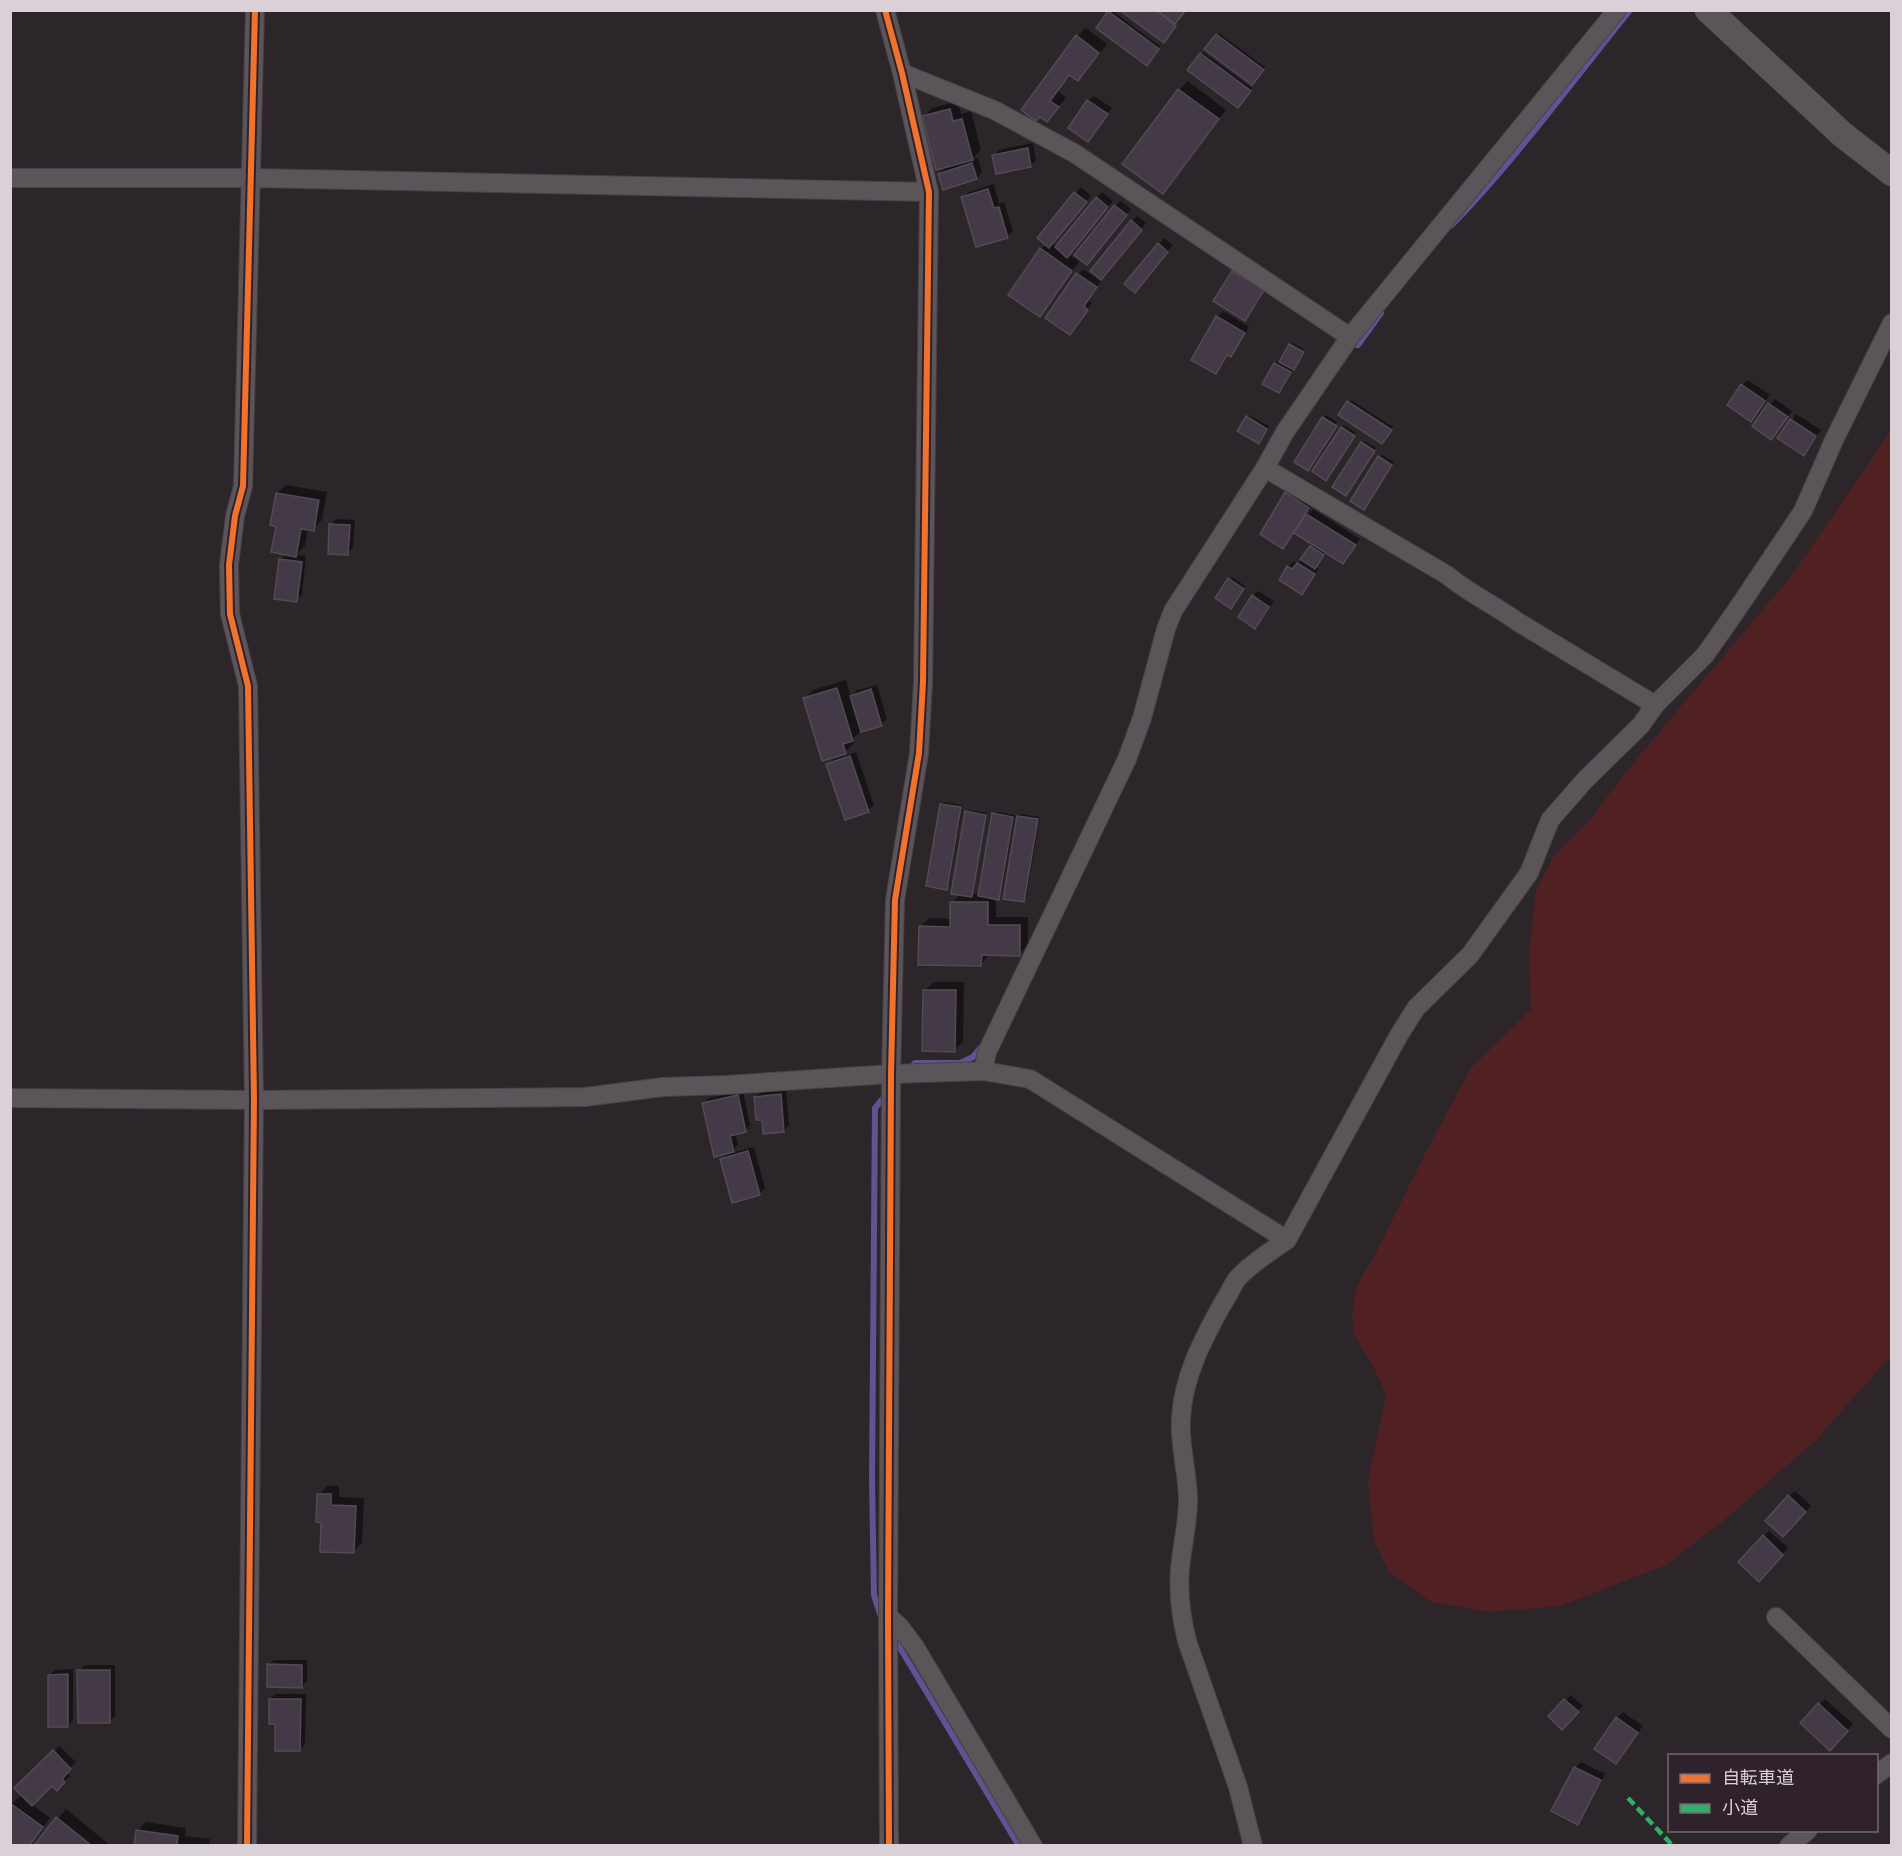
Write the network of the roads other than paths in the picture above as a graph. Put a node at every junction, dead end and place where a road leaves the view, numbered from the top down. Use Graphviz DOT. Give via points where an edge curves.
graph roads {
  1 [pos="255,10"];
  2 [pos="885,10"];
  3 [pos="1617,10"];
  4 [pos="1708,10"];
  5 [pos="902,73"];
  6 [pos="1892,173"];
  7 [pos="10,178"];
  8 [pos="252,178"];
  9 [pos="929,192"];
  10 [pos="1892,323"];
  11 [pos="1350,337"];
  12 [pos="1265,468"];
  13 [pos="1655,705"];
  14 [pos="983,1071"];
  15 [pos="891,1074"];
  16 [pos="10,1098"];
  17 [pos="254,1100"];
  18 [pos="1287,1240"];
  19 [pos="888,1616"];
  20 [pos="1776,1617"];
  21 [pos="1892,1729"];
  22 [pos="1892,1763"];
  23 [pos="1878,1774"];
  24 [pos="1805,1832"];
  25 [pos="247,1845"];
  26 [pos="889,1845"];
  27 [pos="1032,1845"];
  28 [pos="1253,1845"];
  29 [pos="1789,1845"];
  1 -- 8 [label="street"];
  2 -- 5 [label="street"];
  3 -- 11 [label="street"];
  4 -- 6 [label="street" via="1843,135"];
  5 -- 9 [label="street"];
  5 -- 11 [label="street" via="994,110 1074,153"];
  7 -- 8 [label="street"];
  8 -- 9 [label="street"];
  8 -- 17 [label="street" via="243,486 229,565 230,614 248,686"];
  9 -- 15 [label="street" via="923,682 919,753 896,900"];
  10 -- 13 [label="street" via="1803,511 1705,655"];
  11 -- 12 [label="street"];
  12 -- 13 [label="street" via="1447,575"];
  12 -- 14 [label="street" via="1173,611 1127,759 987,1052"];
  13 -- 18 [label="street" via="1641,725 1550,820 1528,873 1470,955 1416,1008"];
  14 -- 15 [label="street"];
  14 -- 18 [label="street" via="1030,1079"];
  15 -- 17 [label="street" via="663,1087 585,1097"];
  15 -- 19 [label="street"];
  16 -- 17 [label="street"];
  17 -- 25 [label="street"];
  18 -- 28 [label="street" via="1238,1279 1196,1357 1184,1389 1181,1419 1188,1501 1180,1569 1181,1620 1238,1787"];
  19 -- 26 [label="street"];
  19 -- 27 [label="street" via="915,1647"];
  20 -- 21 [label="street"];
  22 -- 23 [label="street"];
  24 -- 29 [label="street"];
}
